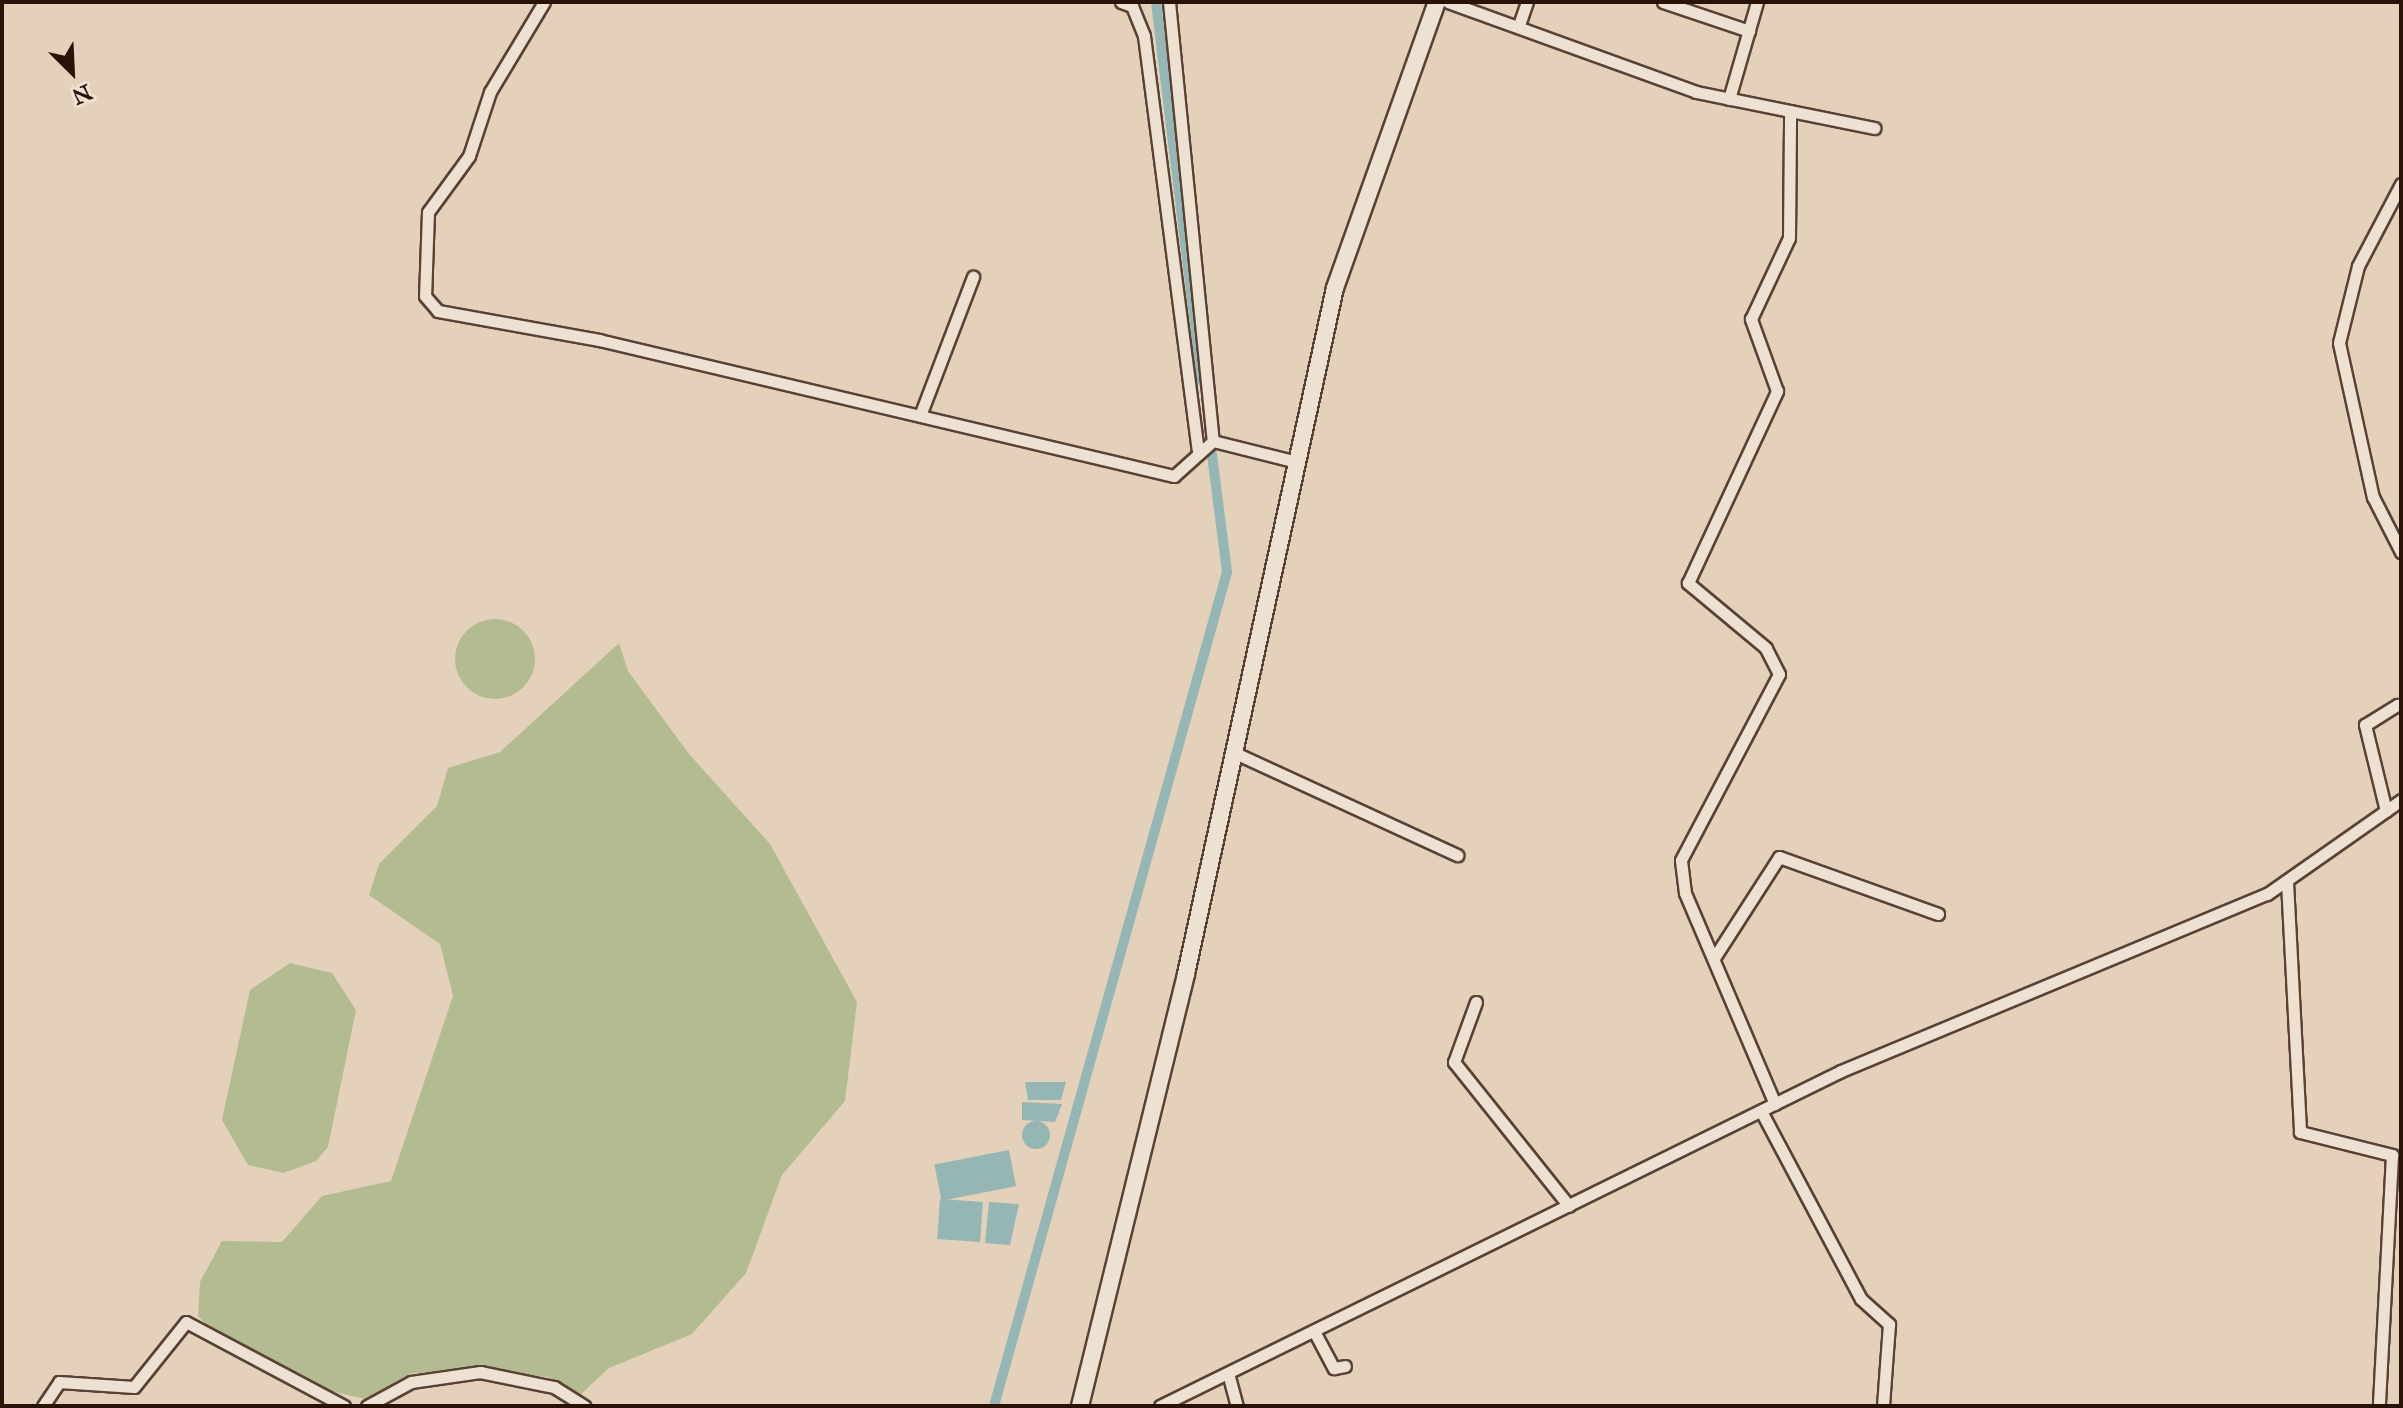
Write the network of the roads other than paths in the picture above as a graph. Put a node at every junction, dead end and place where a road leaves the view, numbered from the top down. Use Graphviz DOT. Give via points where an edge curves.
graph roads {
  1 [pos="544,2"];
  2 [pos="1121,2"];
  3 [pos="1169,2"];
  4 [pos="1437,2"];
  5 [pos="1448,2"];
  6 [pos="1527,2"];
  7 [pos="1663,2"];
  8 [pos="1757,2"];
  9 [pos="1519,25"];
  10 [pos="1749,31"];
  11 [pos="1729,99"];
  12 [pos="1790,111"];
  13 [pos="1874,128"];
  14 [pos="2401,184"];
  15 [pos="973,277"];
  16 [pos="921,413"];
  17 [pos="1207,444"];
  18 [pos="1293,461"];
  19 [pos="2401,552"];
  20 [pos="2397,705"];
  21 [pos="1233,752"];
  22 [pos="2401,800"];
  23 [pos="2386,811"];
  24 [pos="1457,855"];
  25 [pos="2287,882"];
  26 [pos="1938,914"];
  27 [pos="1714,958"];
  28 [pos="1476,1002"];
  29 [pos="1775,1104"];
  30 [pos="1761,1111"];
  31 [pos="2396,1178"];
  32 [pos="1569,1206"];
  33 [pos="1315,1333"];
  34 [pos="1345,1366"];
  35 [pos="1228,1373"];
  36 [pos="43,1406"];
  37 [pos="344,1406"];
  38 [pos="367,1406"];
  39 [pos="585,1406"];
  40 [pos="1080,1406"];
  41 [pos="1160,1406"];
  42 [pos="1237,1406"];
  43 [pos="1883,1406"];
  44 [pos="2379,1406"];
  1 -- 16 [label="street" via="490,92 469,156 428,212 427,300 445,313 599,340"];
  2 -- 17 [label="street" via="1132,6 1144,36"];
  3 -- 17 [label="street"];
  4 -- 18 [label="main road" via="1356,216"];
  5 -- 9 [label="street"];
  6 -- 9 [label="street"];
  7 -- 10 [label="street"];
  8 -- 10 [label="street"];
  9 -- 11 [label="street"];
  10 -- 11 [label="street"];
  11 -- 12 [label="street"];
  12 -- 13 [label="street"];
  12 -- 27 [label="street" via="1789,238 1751,319 1777,391 1688,577 1691,592 1766,648 1779,674 1681,860 1685,893"];
  14 -- 19 [label="street" via="2358,266 2339,343 2373,497"];
  15 -- 16 [label="street"];
  16 -- 17 [label="street" via="1174,476"];
  17 -- 18 [label="street"];
  18 -- 21 [label="main road"];
  20 -- 23 [label="street" via="2365,725"];
  21 -- 24 [label="street"];
  21 -- 40 [label="main road"];
  22 -- 23 [label="street"];
  23 -- 25 [label="street"];
  25 -- 29 [label="street" via="2196,928 1986,1006"];
  25 -- 31 [label="street" via="2300,1132 2390,1152"];
  26 -- 27 [label="street" via="1779,857"];
  27 -- 29 [label="street"];
  28 -- 32 [label="street" via="1454,1062"];
  29 -- 30 [label="street"];
  30 -- 32 [label="street"];
  30 -- 43 [label="street" via="1861,1299 1889,1324"];
  31 -- 44 [label="street"];
  32 -- 33 [label="street"];
  33 -- 34 [label="street" via="1334,1368"];
  33 -- 35 [label="street"];
  35 -- 41 [label="street"];
  35 -- 42 [label="street"];
  36 -- 37 [label="street" via="59,1382 134,1387 186,1322"];
  38 -- 39 [label="street" via="411,1382 480,1372 554,1387"];
}
